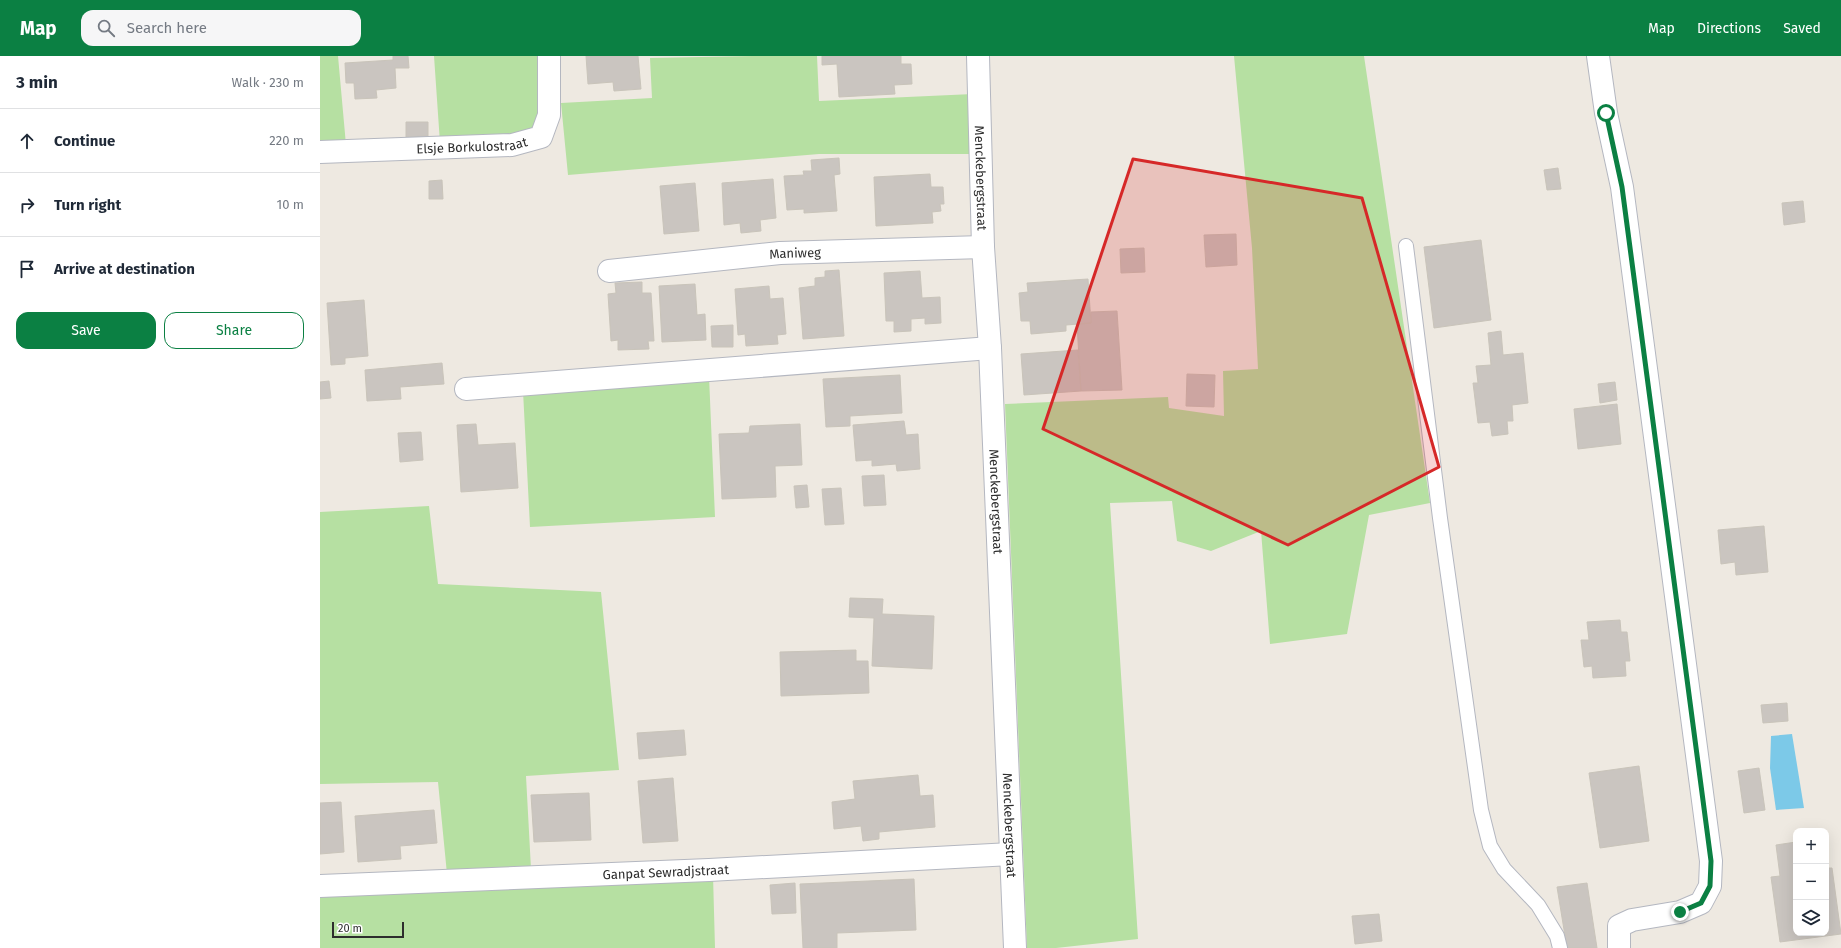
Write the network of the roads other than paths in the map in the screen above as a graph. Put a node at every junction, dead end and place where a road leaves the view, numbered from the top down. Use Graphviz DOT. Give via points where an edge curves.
graph roads {
  1 [pos="549,56"];
  2 [pos="978,56"];
  3 [pos="1598,56"];
  4 [pos="320,152"];
  5 [pos="1406,246"];
  6 [pos="982,247"];
  7 [pos="609,271"];
  8 [pos="990,348"];
  9 [pos="466,389"];
  10 [pos="1011,854"];
  11 [pos="320,886"];
  12 [pos="1015,948"];
  13 [pos="1560,948"];
  14 [pos="1618,948"];
  1 -- 4 [label="street, Elsje Borkulostraat" via="549,115 541,136 512,145"];
  2 -- 6 [label="street, Menckebergstraat"];
  3 -- 14 [label="street" via="1606,113 1622,187 1711,861 1710,886 1701,903 1680,912 1632,920 1619,926"];
  5 -- 13 [label="lane" via="1440,518 1481,810 1490,846 1504,869 1538,905 1557,936"];
  6 -- 7 [label="street, Maniweg" via="780,253"];
  6 -- 8 [label="street, Menckebergstraat"];
  8 -- 9 [label="street"];
  8 -- 10 [label="street, Menckebergstraat"];
  10 -- 11 [label="street, Ganpat Sewradjstraat" via="710,870"];
  10 -- 12 [label="street, Menckebergstraat"];
}
